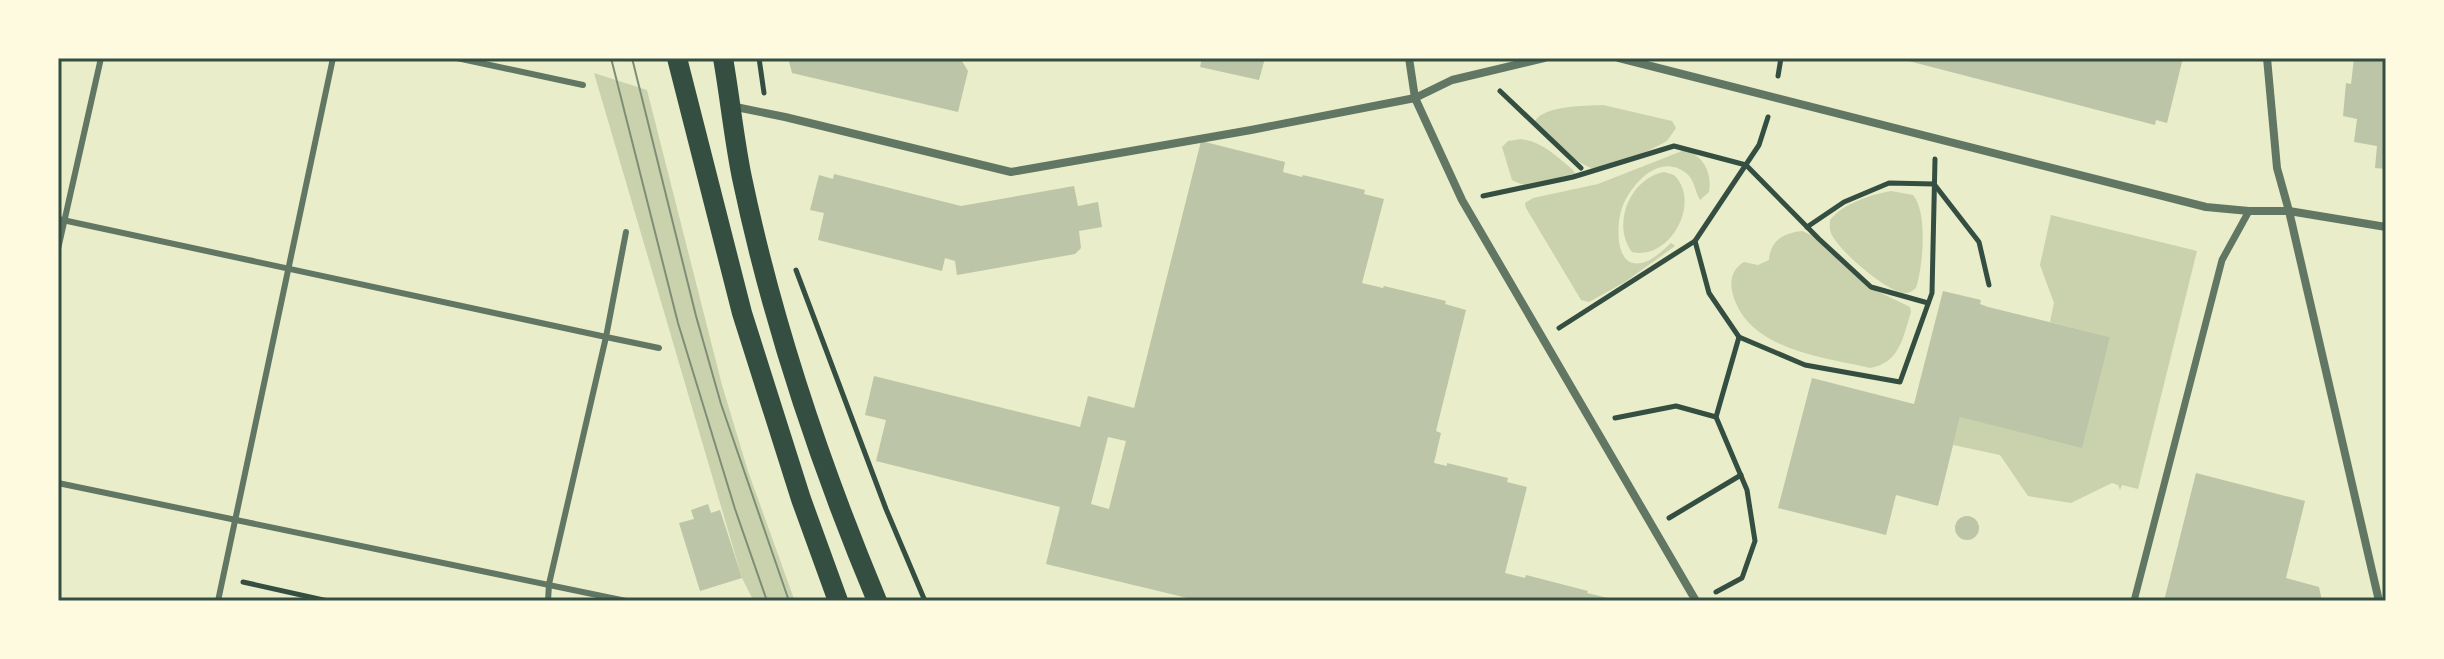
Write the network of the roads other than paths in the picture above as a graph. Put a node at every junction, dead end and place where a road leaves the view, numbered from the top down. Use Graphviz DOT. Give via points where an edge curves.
graph roads {
  1 [pos="101,58"];
  2 [pos="333,58"];
  3 [pos="457,58"];
  4 [pos="677,58"];
  5 [pos="723,58"];
  6 [pos="1409,58"];
  7 [pos="1544,58"];
  8 [pos="1619,58"];
  9 [pos="2267,58"];
  10 [pos="583,85"];
  11 [pos="1415,98"];
  12 [pos="731,106"];
  13 [pos="2249,211"];
  14 [pos="2289,211"];
  15 [pos="61,220"];
  16 [pos="2386,227"];
  17 [pos="626,232"];
  18 [pos="58,249"];
  19 [pos="288,270"];
  20 [pos="606,337"];
  21 [pos="659,348"];
  22 [pos="58,483"];
  23 [pos="234,520"];
  24 [pos="549,584"];
  25 [pos="834,600"];
  26 [pos="218,601"];
  27 [pos="548,601"];
  28 [pos="626,601"];
  29 [pos="877,601"];
  30 [pos="1696,601"];
  31 [pos="2134,601"];
  32 [pos="2379,601"];
  1 -- 15 [label="lane"];
  2 -- 19 [label="lane"];
  3 -- 10 [label="lane"];
  4 -- 25 [label="main road" via="742,313"];
  5 -- 12 [label="main road"];
  6 -- 11 [label="street"];
  7 -- 11 [label="street" via="1452,80"];
  8 -- 13 [label="street" via="2206,207"];
  9 -- 14 [label="street" via="2277,168"];
  11 -- 12 [label="street" via="1011,172"];
  11 -- 30 [label="street" via="1462,200"];
  12 -- 29 [label="main road" via="768,290 839,510"];
  13 -- 14 [label="street"];
  13 -- 31 [label="street" via="2222,260"];
  14 -- 16 [label="street"];
  14 -- 32 [label="street"];
  15 -- 18 [label="lane"];
  15 -- 19 [label="lane"];
  17 -- 20 [label="lane"];
  19 -- 20 [label="lane"];
  19 -- 23 [label="lane"];
  20 -- 21 [label="lane"];
  20 -- 24 [label="lane"];
  22 -- 23 [label="lane"];
  23 -- 24 [label="lane"];
  23 -- 26 [label="lane"];
  24 -- 27 [label="lane"];
  24 -- 28 [label="lane"];
}
